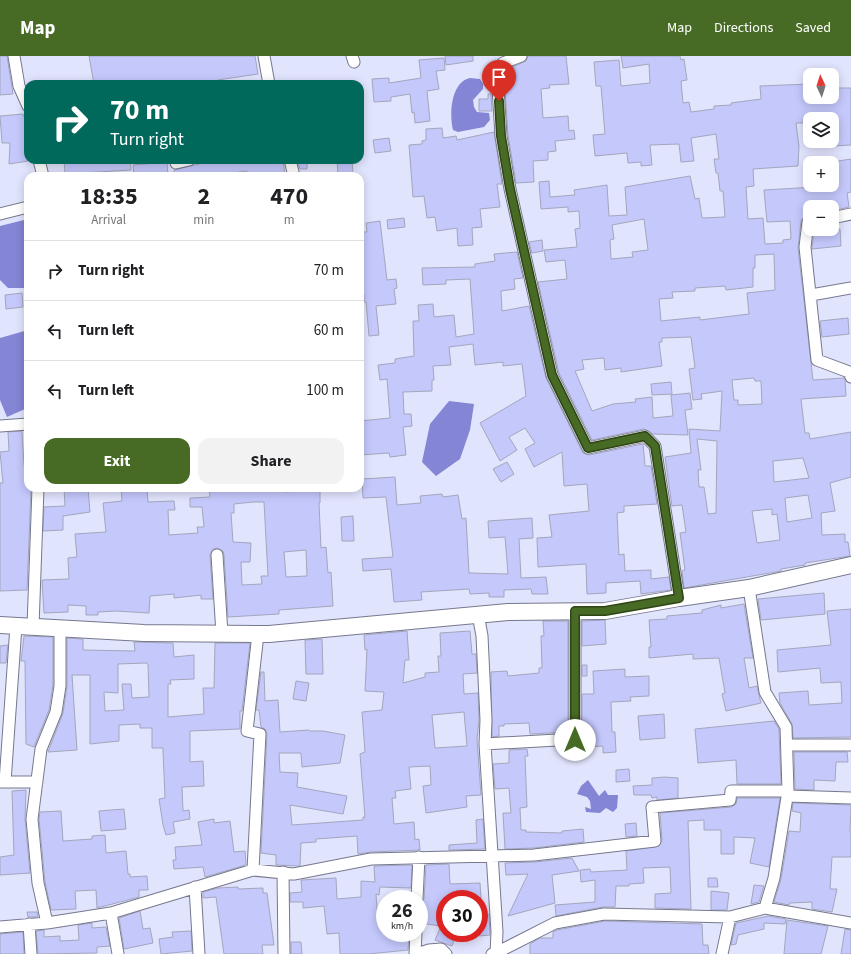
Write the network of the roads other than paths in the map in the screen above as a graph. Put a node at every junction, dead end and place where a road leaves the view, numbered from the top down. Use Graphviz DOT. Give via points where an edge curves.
graph roads {
  1 [pos="14,56"];
  2 [pos="264,56"];
  3 [pos="521,56"];
  4 [pos="268,80"];
  5 [pos="24,97"];
  6 [pos="24,208"];
  7 [pos="0,214"];
  8 [pos="851,214"];
  9 [pos="839,217"];
  10 [pos="806,236"];
  11 [pos="851,288"];
  12 [pos="811,295"];
  13 [pos="851,377"];
  14 [pos="24,424"];
  15 [pos="0,426"];
  16 [pos="38,492"];
  17 [pos="217,555"];
  18 [pos="851,565"];
  19 [pos="749,588"];
  20 [pos="679,598"];
  21 [pos="575,611"];
  22 [pos="478,614"];
  23 [pos="0,625"];
  24 [pos="16,626"];
  25 [pos="33,627"];
  26 [pos="60,629"];
  27 [pos="222,634"];
  28 [pos="258,634"];
  29 [pos="485,744"];
  30 [pos="787,745"];
  31 [pos="851,745"];
  32 [pos="2,782"];
  33 [pos="37,782"];
  34 [pos="787,793"];
  35 [pos="851,798"];
  36 [pos="492,855"];
  37 [pos="419,857"];
  38 [pos="253,870"];
  39 [pos="284,872"];
  40 [pos="195,888"];
  41 [pos="417,890"];
  42 [pos="765,908"];
  43 [pos="111,913"];
  44 [pos="730,917"];
  45 [pos="47,922"];
  46 [pos="851,923"];
  47 [pos="29,924"];
  48 [pos="0,927"];
  49 [pos="416,942"];
  50 [pos="31,954"];
  51 [pos="118,954"];
  52 [pos="199,954"];
  53 [pos="284,954"];
  54 [pos="416,954"];
  55 [pos="446,954"];
  56 [pos="495,954"];
  57 [pos="722,954"];
  1 -- 5 [label="street" via="19,86"];
  2 -- 4 [label="street"];
  3 -- 20 [label="street" via="504,63 497,72 501,136 510,189 552,375 588,448 645,436 655,446"];
  6 -- 7 [label="street"];
  8 -- 9 [label="street"];
  10 -- 12 [label="street" via="805,247"];
  11 -- 12 [label="street"];
  12 -- 13 [label="street" via="817,360 849,372"];
  14 -- 15 [label="street"];
  16 -- 25 [label="street"];
  17 -- 27 [label="street"];
  18 -- 19 [label="street"];
  19 -- 20 [label="street"];
  19 -- 30 [label="street" via="765,692 786,727"];
  20 -- 21 [label="street" via="605,611"];
  21 -- 22 [label="street"];
  21 -- 29 [label="street" via="575,740"];
  22 -- 28 [label="street"];
  22 -- 29 [label="street" via="482,636"];
  23 -- 24 [label="street"];
  24 -- 25 [label="street"];
  24 -- 32 [label="street"];
  25 -- 26 [label="street"];
  26 -- 27 [label="street"];
  26 -- 33 [label="street" via="60,686 56,712 41,749"];
  27 -- 28 [label="street"];
  28 -- 38 [label="street" via="247,731 260,734"];
  29 -- 36 [label="street"];
  30 -- 31 [label="street"];
  30 -- 34 [label="street"];
  32 -- 33 [label="street"];
  33 -- 45 [label="street" via="32,819 38,883"];
  34 -- 35 [label="street"];
  34 -- 36 [label="street" via="730,791 730,800 652,807 655,841 534,855"];
  34 -- 42 [label="street" via="774,878"];
  36 -- 37 [label="street"];
  36 -- 56 [label="street" via="497,932"];
  37 -- 39 [label="street" via="371,859 294,874"];
  37 -- 41 [label="street"];
  38 -- 39 [label="street"];
  38 -- 40 [label="street"];
  39 -- 53 [label="street"];
  40 -- 43 [label="street"];
  40 -- 52 [label="street"];
  42 -- 44 [label="street"];
  42 -- 46 [label="street"];
  43 -- 45 [label="street"];
  43 -- 51 [label="street"];
  44 -- 56 [label="street" via="604,914 555,923"];
  44 -- 57 [label="street"];
  45 -- 47 [label="street"];
  47 -- 48 [label="street"];
  47 -- 50 [label="street"];
  49 -- 54 [label="street"];
  54 -- 55 [label="street" via="428,950 441,950"];
}
